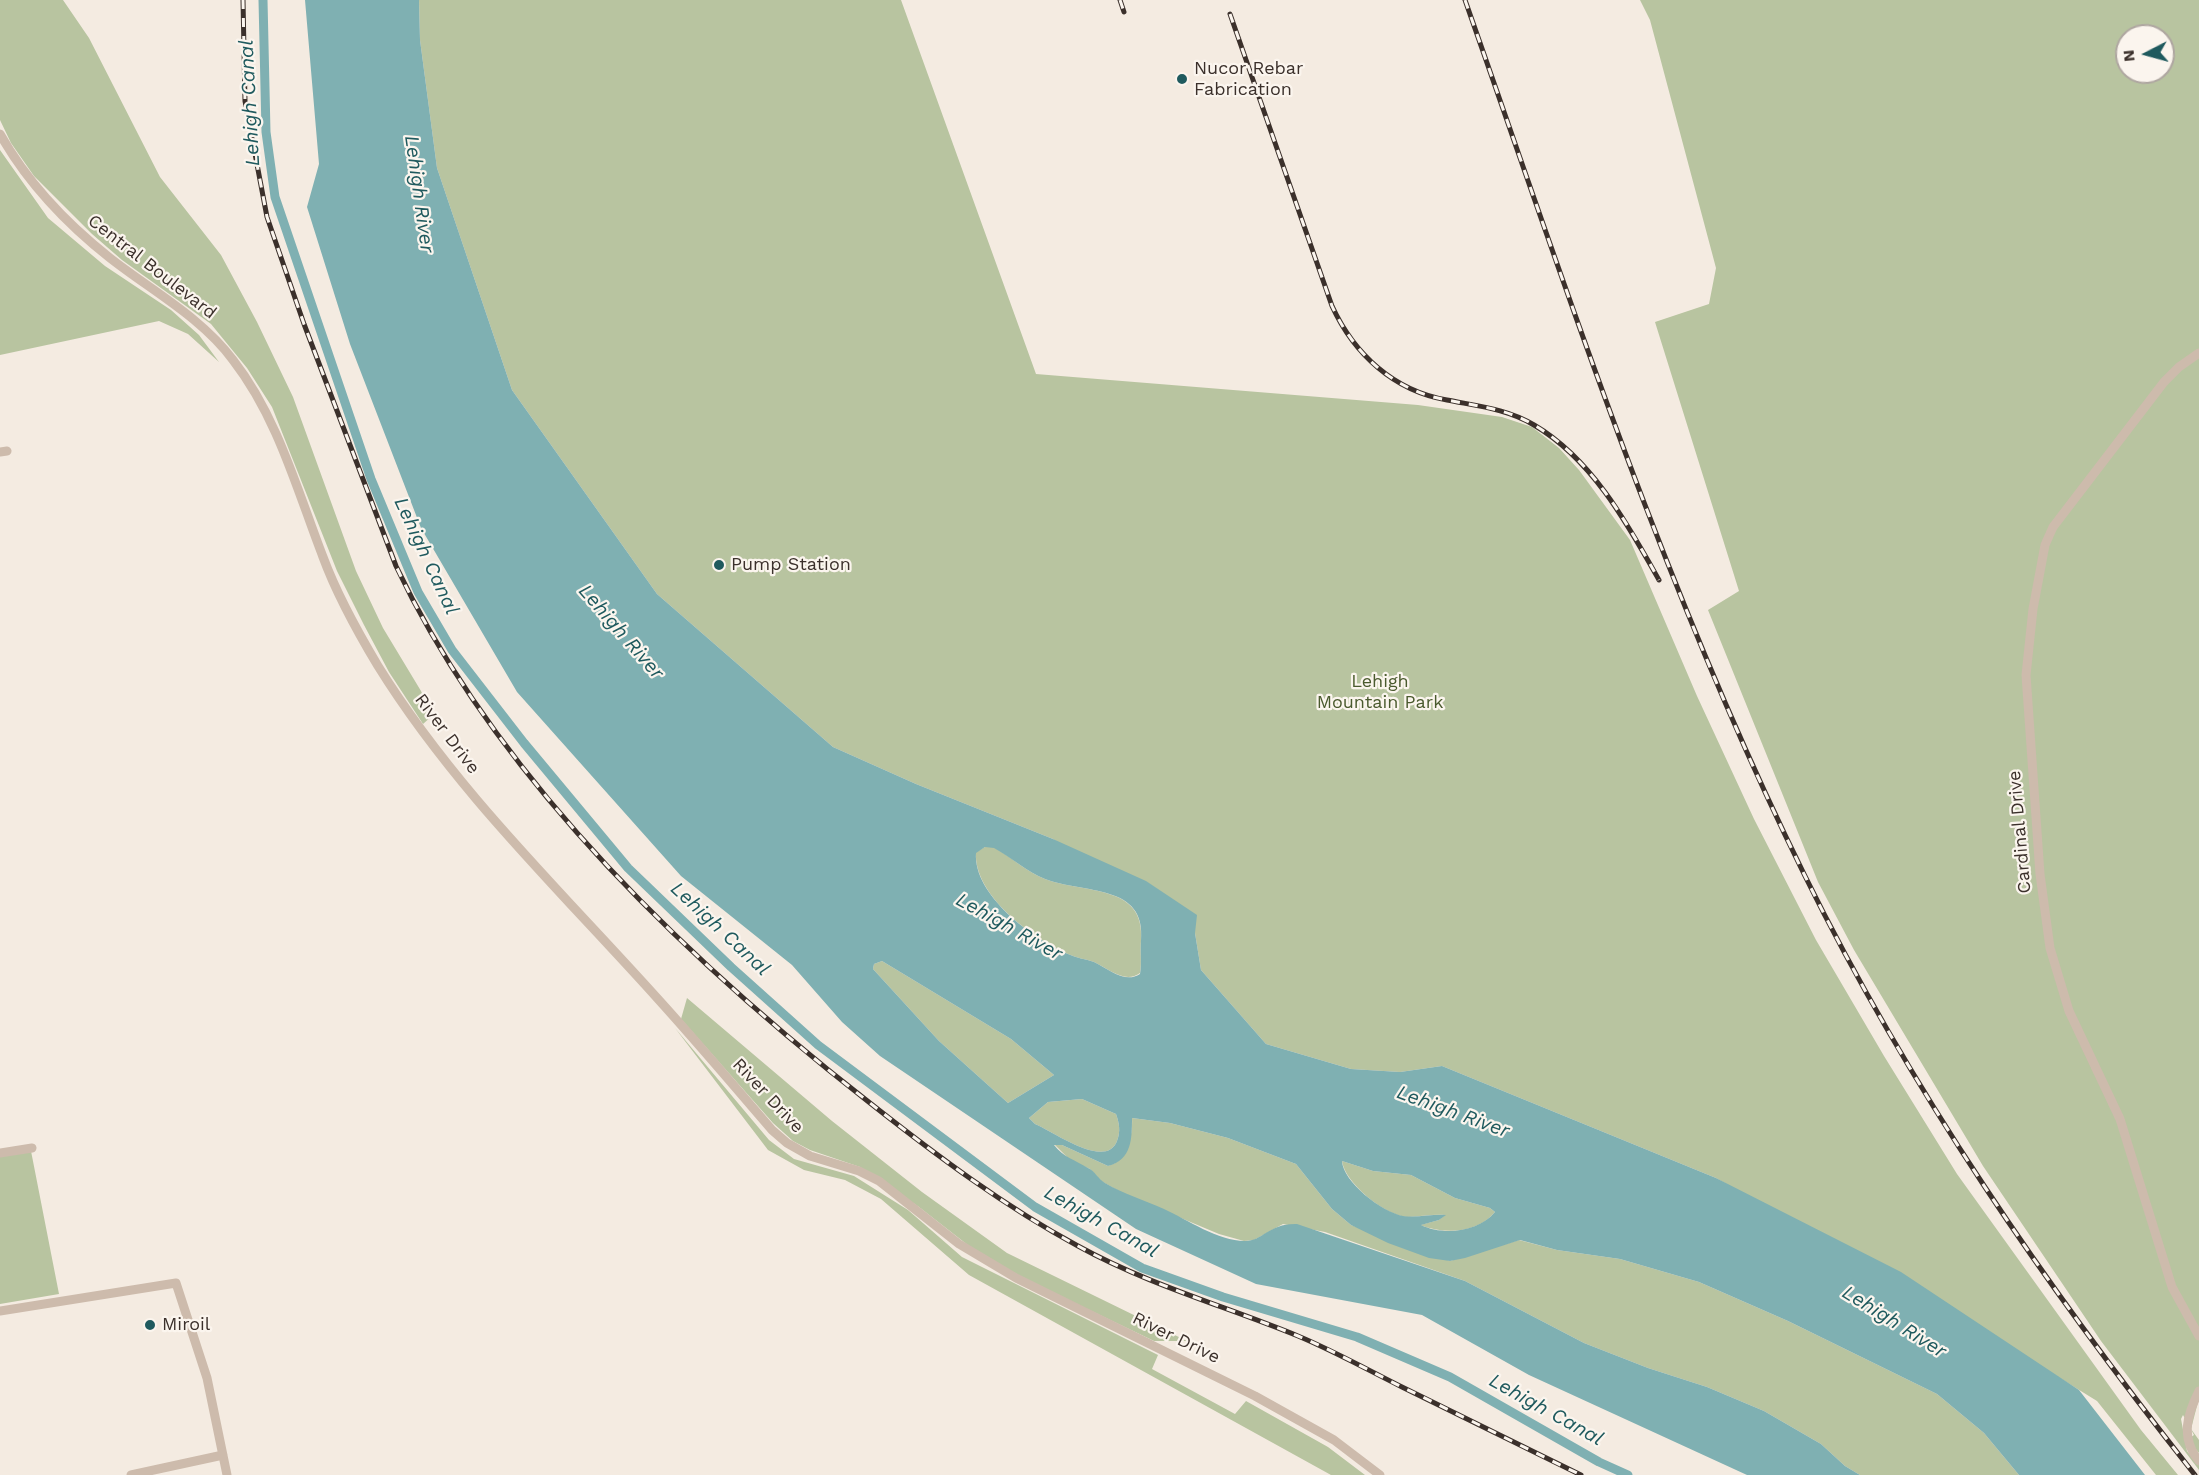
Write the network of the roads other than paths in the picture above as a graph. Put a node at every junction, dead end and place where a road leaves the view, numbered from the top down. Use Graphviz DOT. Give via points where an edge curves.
graph roads {
  1 [pos="0,134"];
  2 [pos="2199,353"];
  3 [pos="340,599"];
  4 [pos="32,1148"];
  5 [pos="0,1153"];
  6 [pos="0,1311"];
  7 [pos="2199,1336"];
  8 [pos="2199,1391"];
  9 [pos="223,1455"];
  10 [pos="2199,1461"];
  11 [pos="131,1475"];
  12 [pos="227,1475"];
  13 [pos="1380,1475"];
  1 -- 3 [label="street, Central Boulevard" via="27,176 65,219 110,258 202,326 232,358 265,407"];
  2 -- 7 [label="street, Cardinal Drive" via="2164,382 2053,527 2045,545 2033,609 2026,675 2043,906 2057,978 2120,1119 2172,1287"];
  3 -- 13 [label="street, River Drive" via="378,666 451,769 779,1137 810,1156 869,1175 959,1244 1016,1278 1255,1396 1334,1440"];
  4 -- 5 [label="street"];
  6 -- 9 [label="street" via="176,1283 207,1378"];
  8 -- 10 [label="street" via="2187,1429 2189,1447"];
  9 -- 11 [label="street"];
  9 -- 12 [label="street"];
}
